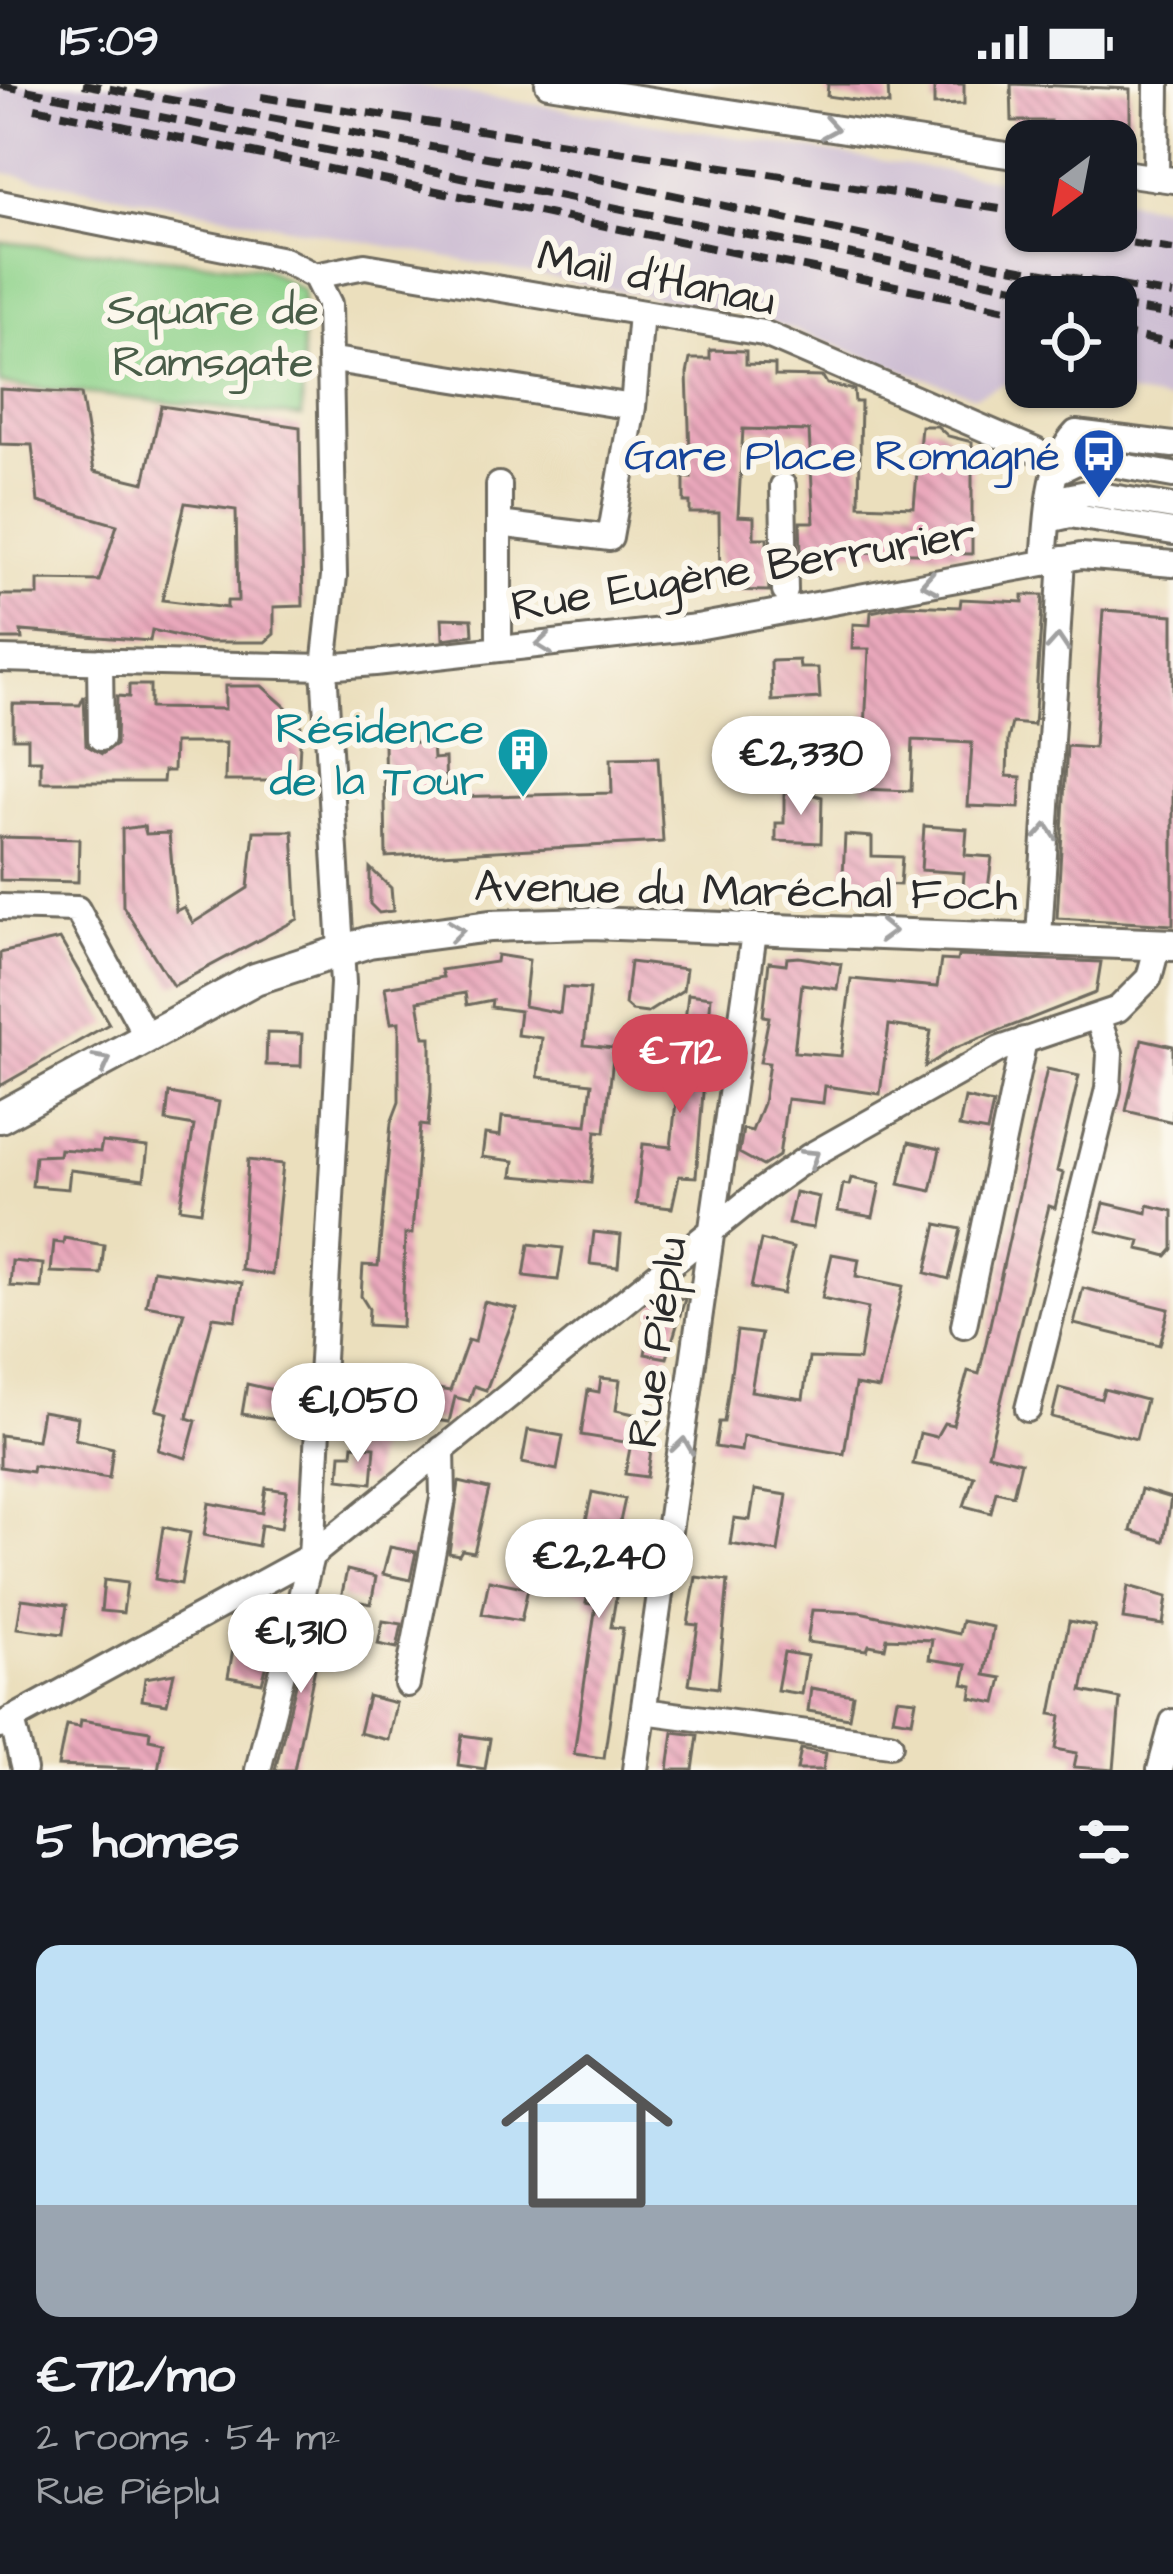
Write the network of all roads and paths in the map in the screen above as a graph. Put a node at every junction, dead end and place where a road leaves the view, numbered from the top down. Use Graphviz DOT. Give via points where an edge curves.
graph roads {
  1 [pos="548,84"];
  2 [pos="1156,84"];
  3 [pos="1005,155"];
  4 [pos="1164,179"];
  5 [pos="0,203"];
  6 [pos="315,276"];
  7 [pos="641,314"];
  8 [pos="334,360"];
  9 [pos="633,407"];
  10 [pos="1173,445"];
  11 [pos="1036,451"];
  12 [pos="1058,471"];
  13 [pos="1173,475"];
  14 [pos="499,484"];
  15 [pos="783,487"];
  16 [pos="1173,507"];
  17 [pos="1050,510"];
  18 [pos="499,524"];
  19 [pos="1173,532"];
  20 [pos="1053,560"];
  21 [pos="1173,564"];
  22 [pos="784,591"];
  23 [pos="499,649"];
  24 [pos="0,659"];
  25 [pos="100,661"];
  26 [pos="325,667"];
  27 [pos="100,737"];
  28 [pos="0,907"];
  29 [pos="755,926"];
  30 [pos="1040,937"];
  31 [pos="1166,944"];
  32 [pos="340,947"];
  33 [pos="1097,1017"];
  34 [pos="148,1039"];
  35 [pos="1024,1040"];
  36 [pos="0,1117"];
  37 [pos="715,1224"];
  38 [pos="964,1325"];
  39 [pos="1028,1409"];
  40 [pos="442,1449"];
  41 [pos="311,1556"];
  42 [pos="407,1684"];
  43 [pos="644,1711"];
  44 [pos="6,1722"];
  45 [pos="1173,1722"];
  46 [pos="890,1744"];
  47 [pos="24,1770"];
  48 [pos="258,1770"];
  49 [pos="635,1770"];
  50 [pos="1160,1770"];
  1 -- 3 [label="street, one-way"];
  2 -- 4 [label="street"];
  5 -- 6 [label="street" via="219,243"];
  6 -- 7 [label="street, Mail d'Hanau" via="365,266"];
  6 -- 8 [label="street" via="328,304"];
  7 -- 9 [label="street"];
  7 -- 11 [label="street, Mail d'Hanau" via="763,333"];
  8 -- 9 [label="street"];
  8 -- 26 [label="street" via="334,577"];
  9 -- 18 [label="street" via="610,538"];
  10 -- 12 [label="street" via="1084,431 1065,447"];
  12 -- 13 [label="street" via="1083,459"];
  12 -- 17 [label="street"];
  14 -- 18 [label="street"];
  15 -- 22 [label="street"];
  16 -- 17 [label="street" via="1087,493"];
  17 -- 19 [label="street"];
  17 -- 20 [label="street"];
  18 -- 23 [label="street"];
  20 -- 21 [label="street, Rue Eugène Berrurier"];
  20 -- 23 [label="street, Rue Eugène Berrurier, one-way" via="697,626"];
  30 -- 20 [label="street, one-way"];
  23 -- 26 [label="street, Rue Eugène Berrurier"];
  24 -- 25 [label="street, Rue Eugène Berrurier"];
  25 -- 26 [label="street, Rue Eugène Berrurier"];
  25 -- 27 [label="street"];
  26 -- 32 [label="street"];
  28 -- 34 [label="street" via="77,909"];
  29 -- 30 [label="main road, Avenue du Maréchal Foch, one-way"];
  32 -- 29 [label="main road, Avenue du Maréchal Foch, one-way" via="529,924"];
  29 -- 37 [label="street, Rue Piéplu"];
  30 -- 31 [label="main road, Avenue du Maréchal Foch"];
  31 -- 33 [label="street" via="1140,991"];
  32 -- 34 [label="main road, Avenue du Maréchal Foch" via="255,979"];
  32 -- 41 [label="street"];
  33 -- 35 [label="street"];
  33 -- 39 [label="street" via="1109,1053 1108,1089"];
  36 -- 34 [label="main road, Avenue du Maréchal Foch, one-way"];
  37 -- 35 [label="street, one-way" via="810,1156"];
  35 -- 38 [label="street"];
  37 -- 40 [label="street"];
  43 -- 37 [label="street, Rue Piéplu, one-way"];
  40 -- 41 [label="street"];
  40 -- 42 [label="street" via="443,1498"];
  41 -- 44 [label="street"];
  41 -- 48 [label="street"];
  43 -- 46 [label="street"];
  43 -- 49 [label="street, Rue Piéplu"];
  44 -- 47 [label="street"];
  45 -- 50 [label="street"];
}
